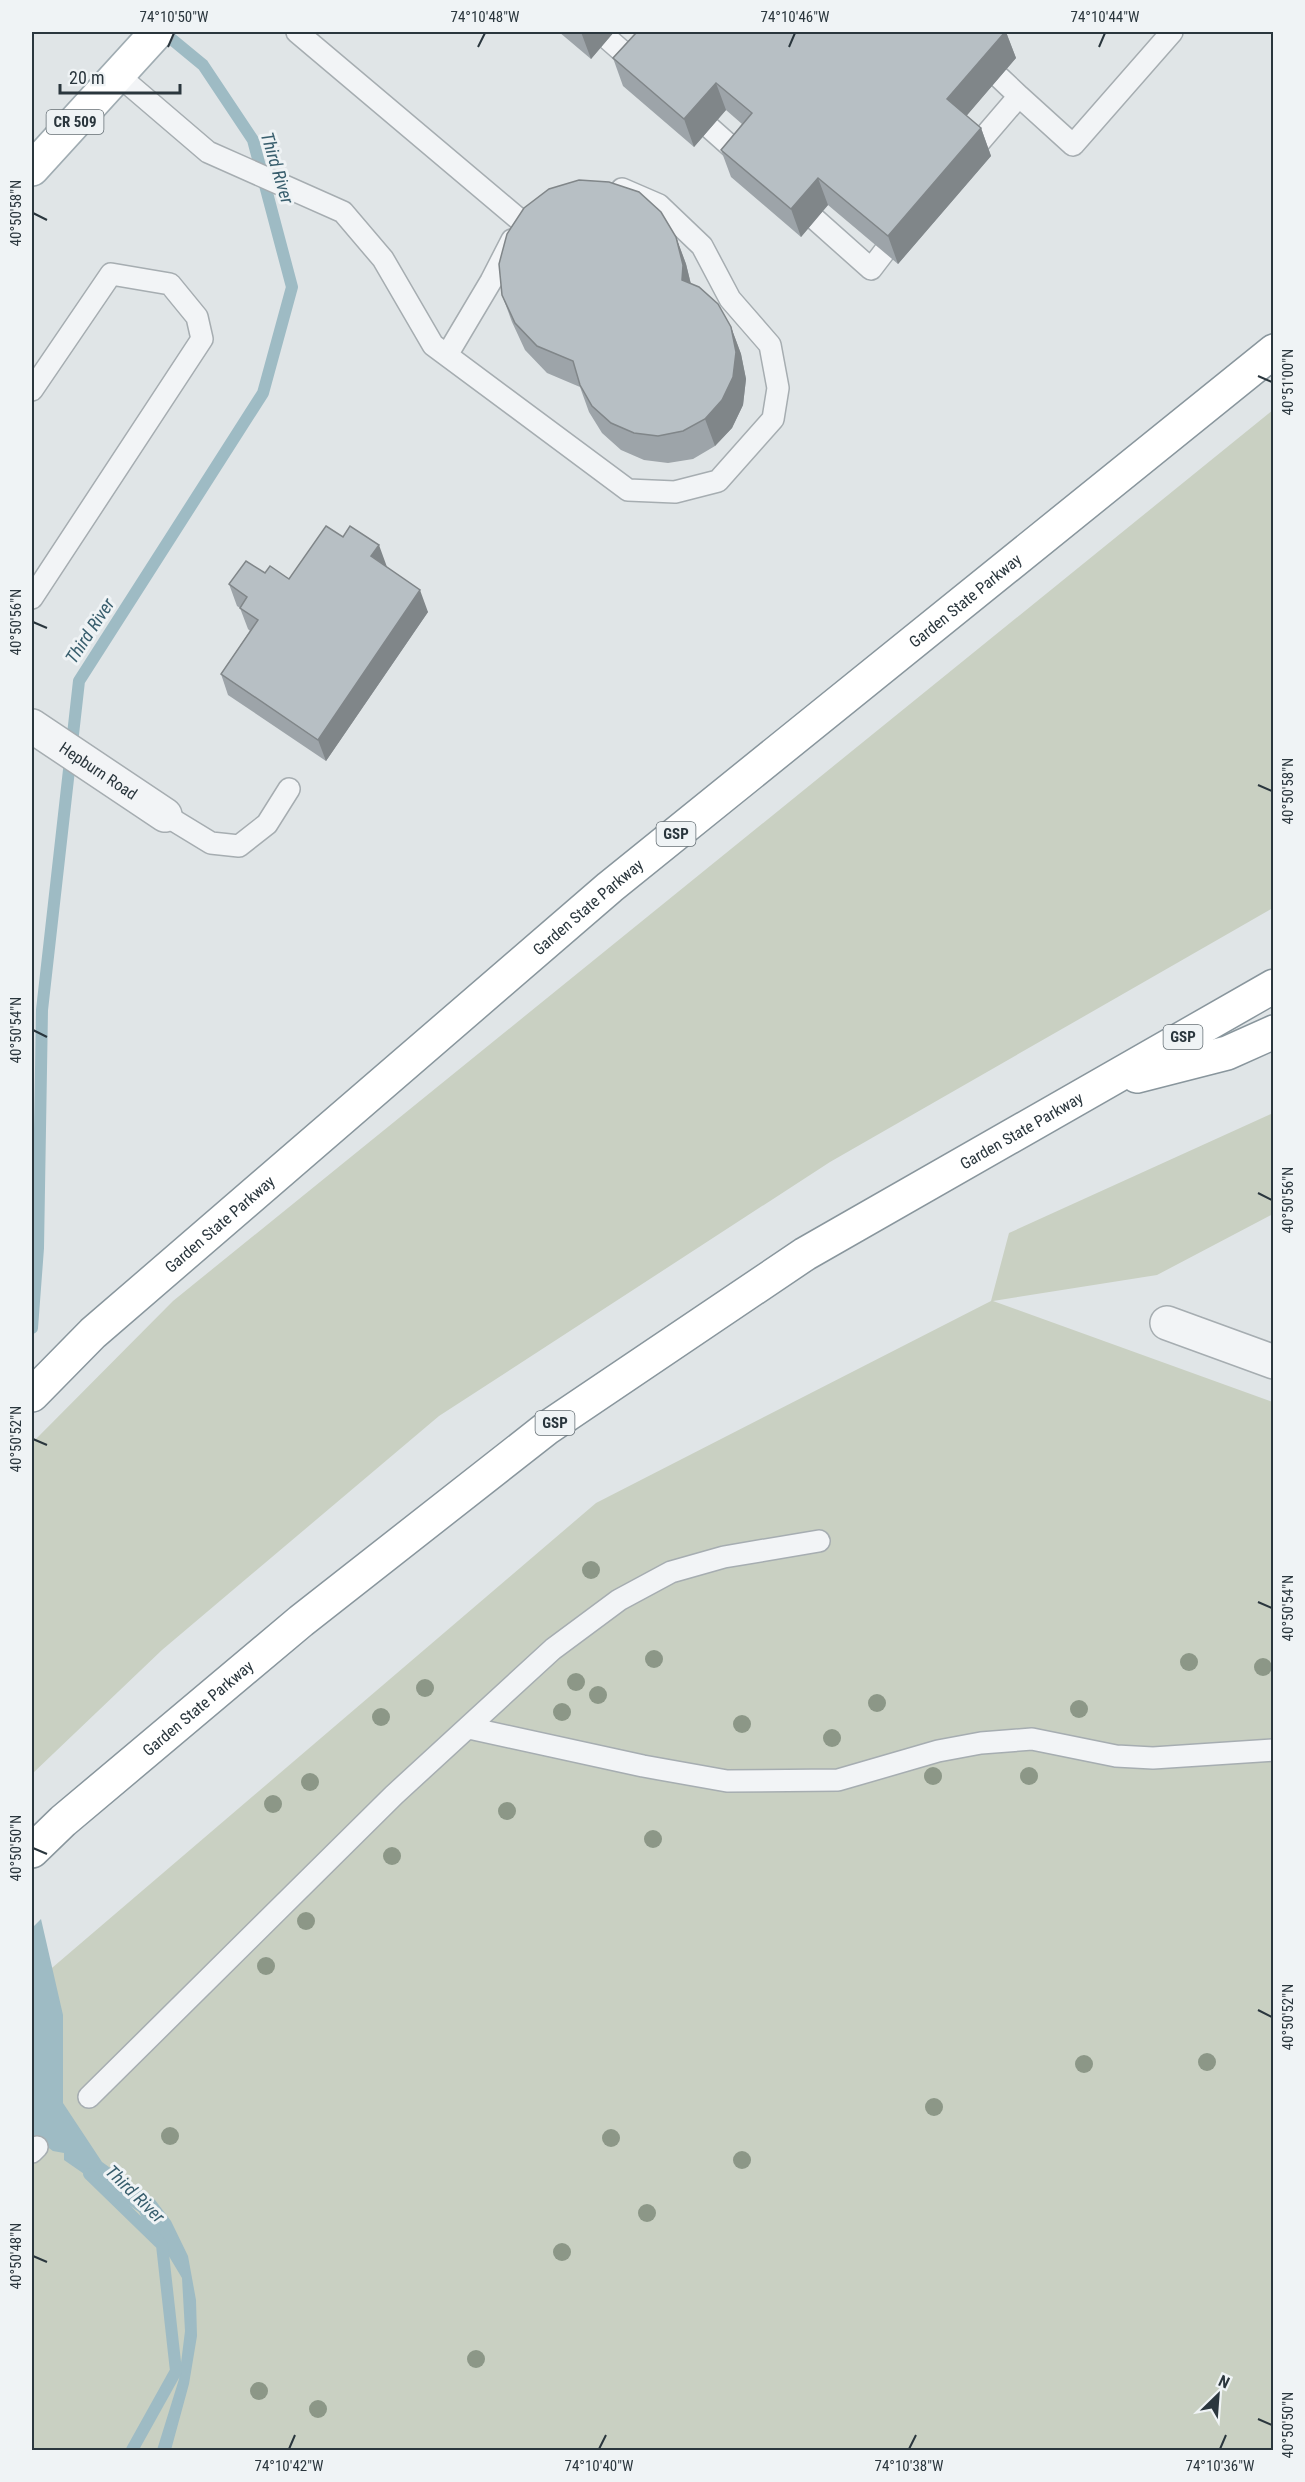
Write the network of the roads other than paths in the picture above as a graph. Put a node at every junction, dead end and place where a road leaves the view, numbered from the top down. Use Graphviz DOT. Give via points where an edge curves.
graph roads {
  1 [pos="157,32"];
  2 [pos="297,32"];
  3 [pos="1172,32"];
  4 [pos="608,39"];
  5 [pos="126,67"];
  6 [pos="640,67"];
  7 [pos="1000,78"];
  8 [pos="1019,96"];
  9 [pos="710,128"];
  10 [pos="977,146"];
  11 [pos="746,160"];
  12 [pos="32,169"];
  13 [pos="607,183"];
  14 [pos="816,219"];
  15 [pos="885,252"];
  16 [pos="1274,351"];
  17 [pos="447,355"];
  18 [pos="32,390"];
  19 [pos="32,598"];
  20 [pos="40,732"];
  21 [pos="289,789"];
  22 [pos="165,815"];
  23 [pos="1274,986"];
  24 [pos="1274,1032"];
  25 [pos="1092,1088"];
  26 [pos="1167,1323"];
  27 [pos="1274,1362"];
  28 [pos="32,1395"];
  29 [pos="819,1541"];
  30 [pos="469,1728"];
  31 [pos="1274,1750"];
  32 [pos="32,1851"];
  33 [pos="89,2097"];
  1 -- 5 [label="main road, CR 509"];
  2 -- 17 [label="lane" via="529,216"];
  3 -- 8 [label="lane" via="1073,145"];
  4 -- 6 [label="lane"];
  5 -- 12 [label="main road, CR 509"];
  5 -- 17 [label="lane" via="208,152 342,212 383,259 433,345"];
  7 -- 8 [label="lane"];
  8 -- 10 [label="lane"];
  9 -- 11 [label="lane"];
  13 -- 17 [label="lane" via="659,205 702,246 730,299 770,345 778,388 772,419 718,481 675,492 628,490"];
  14 -- 15 [label="lane" via="871,269"];
  16 -- 28 [label="main road, Garden State Parkway / GSP" via="610,887 93,1333"];
  18 -- 19 [label="lane" via="111,274 170,284 197,317 202,339"];
  20 -- 22 [label="street, Hepburn Road"];
  21 -- 22 [label="lane" via="267,824 239,846 211,843"];
  23 -- 25 [label="main road, Garden State Parkway / GSP"];
  24 -- 25 [label="main road" via="1227,1053"];
  25 -- 32 [label="main road, Garden State Parkway / GSP" via="805,1254 547,1428 301,1621"];
  26 -- 27 [label="street"];
  29 -- 30 [label="lane" via="724,1557 671,1572 619,1600 553,1649"];
  30 -- 31 [label="lane" via="727,1781 838,1780 938,1751 1032,1739 1116,1756 1153,1758"];
  30 -- 33 [label="lane" via="394,1795"];
}
